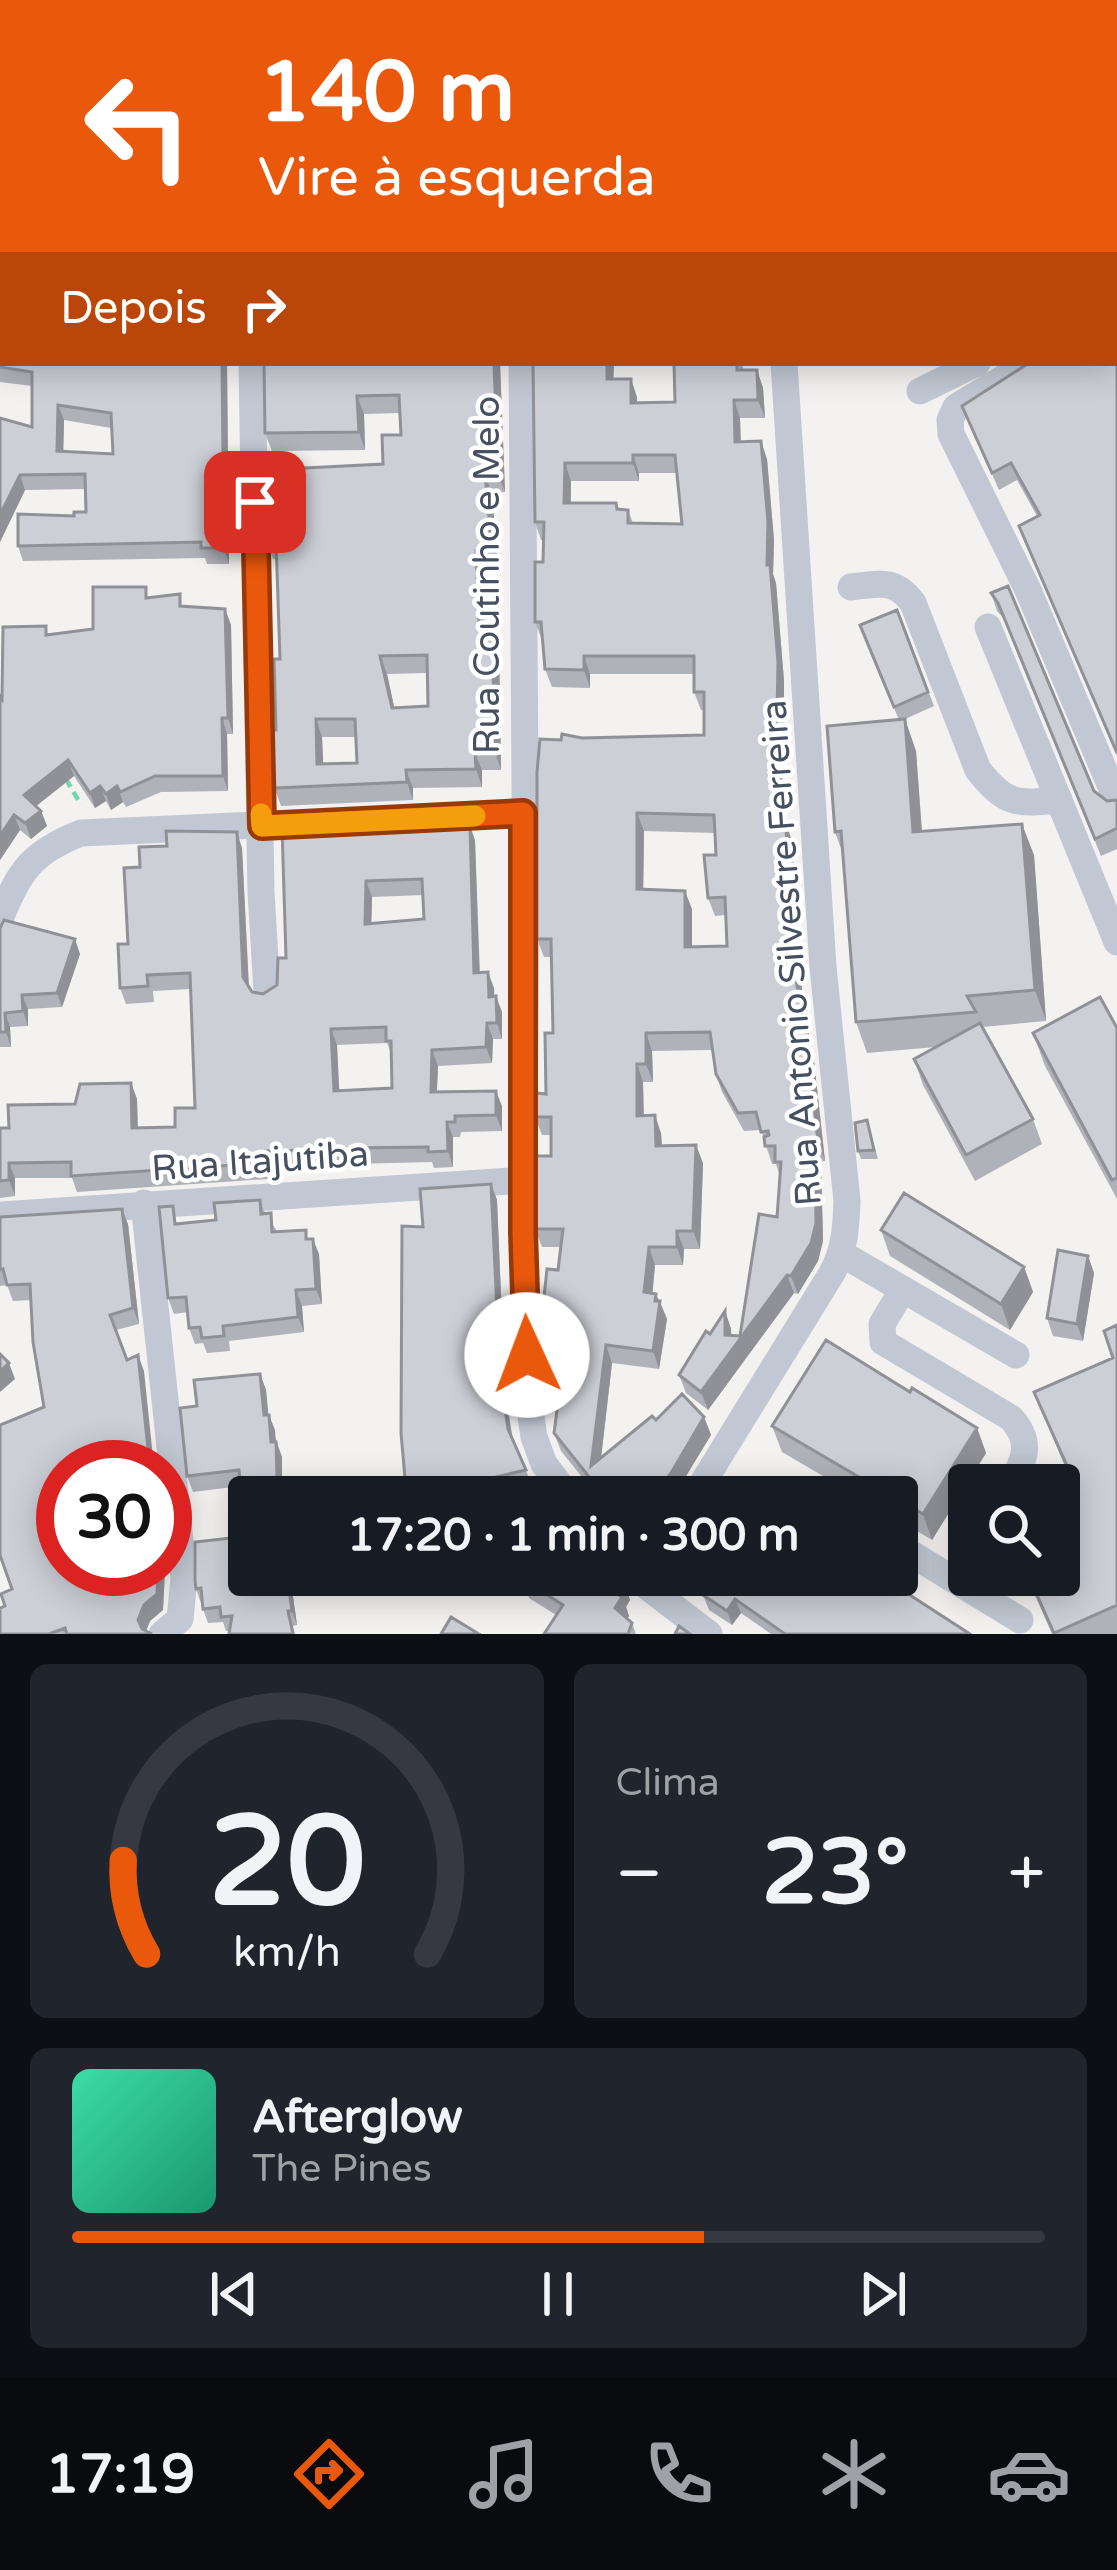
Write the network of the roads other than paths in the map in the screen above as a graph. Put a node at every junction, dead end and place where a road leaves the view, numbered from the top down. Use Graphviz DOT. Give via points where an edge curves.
graph roads {
  1 [pos="252,366"];
  2 [pos="521,366"];
  3 [pos="784,366"];
  4 [pos="970,366"];
  5 [pos="1024,366"];
  6 [pos="920,391"];
  7 [pos="851,587"];
  8 [pos="988,627"];
  9 [pos="1059,800"];
  10 [pos="1117,801"];
  11 [pos="523,813"];
  12 [pos="262,826"];
  13 [pos="0,919"];
  14 [pos="1117,942"];
  15 [pos="267,992"];
  16 [pos="524,1180"];
  17 [pos="145,1203"];
  18 [pos="0,1216"];
  19 [pos="842,1254"];
  20 [pos="903,1289"];
  21 [pos="1016,1354"];
  22 [pos="1019,1464"];
  23 [pos="553,1476"];
  24 [pos="707,1476"];
  25 [pos="918,1558"];
  26 [pos="948,1576"];
  27 [pos="654,1596"];
  28 [pos="981,1596"];
  29 [pos="1020,1620"];
  30 [pos="678,1626"];
  31 [pos="162,1634"];
  32 [pos="709,1634"];
  1 -- 12 [label="street"];
  2 -- 11 [label="street, Rua Coutinho e Melo"];
  3 -- 19 [label="street, Rua Antonio Silvestre Ferreira" via="823,968 848,1201"];
  4 -- 6 [label="street"];
  5 -- 10 [label="street" via="956,407 951,434"];
  7 -- 9 [label="street" via="901,588 913,603 978,770 996,792 1018,804"];
  8 -- 9 [label="street"];
  9 -- 14 [label="street"];
  11 -- 12 [label="street"];
  11 -- 16 [label="street, Rua Coutinho e Melo"];
  12 -- 13 [label="street" via="96,831 56,843 14,882"];
  12 -- 15 [label="street"];
  16 -- 17 [label="street, Rua Itajutiba"];
  16 -- 23 [label="street, Rua Coutinho e Melo" via="528,1396"];
  17 -- 18 [label="street, Rua Itajutiba"];
  17 -- 31 [label="street" via="184,1578 180,1619"];
  19 -- 20 [label="street"];
  19 -- 24 [label="street, Rua Antonio Silvestre Ferreira"];
  20 -- 21 [label="street"];
  20 -- 22 [label="street" via="882,1324 883,1342 1011,1418 1027,1447"];
  25 -- 26 [label="street"];
  27 -- 30 [label="street"];
  28 -- 29 [label="street"];
  30 -- 32 [label="street"];
}
